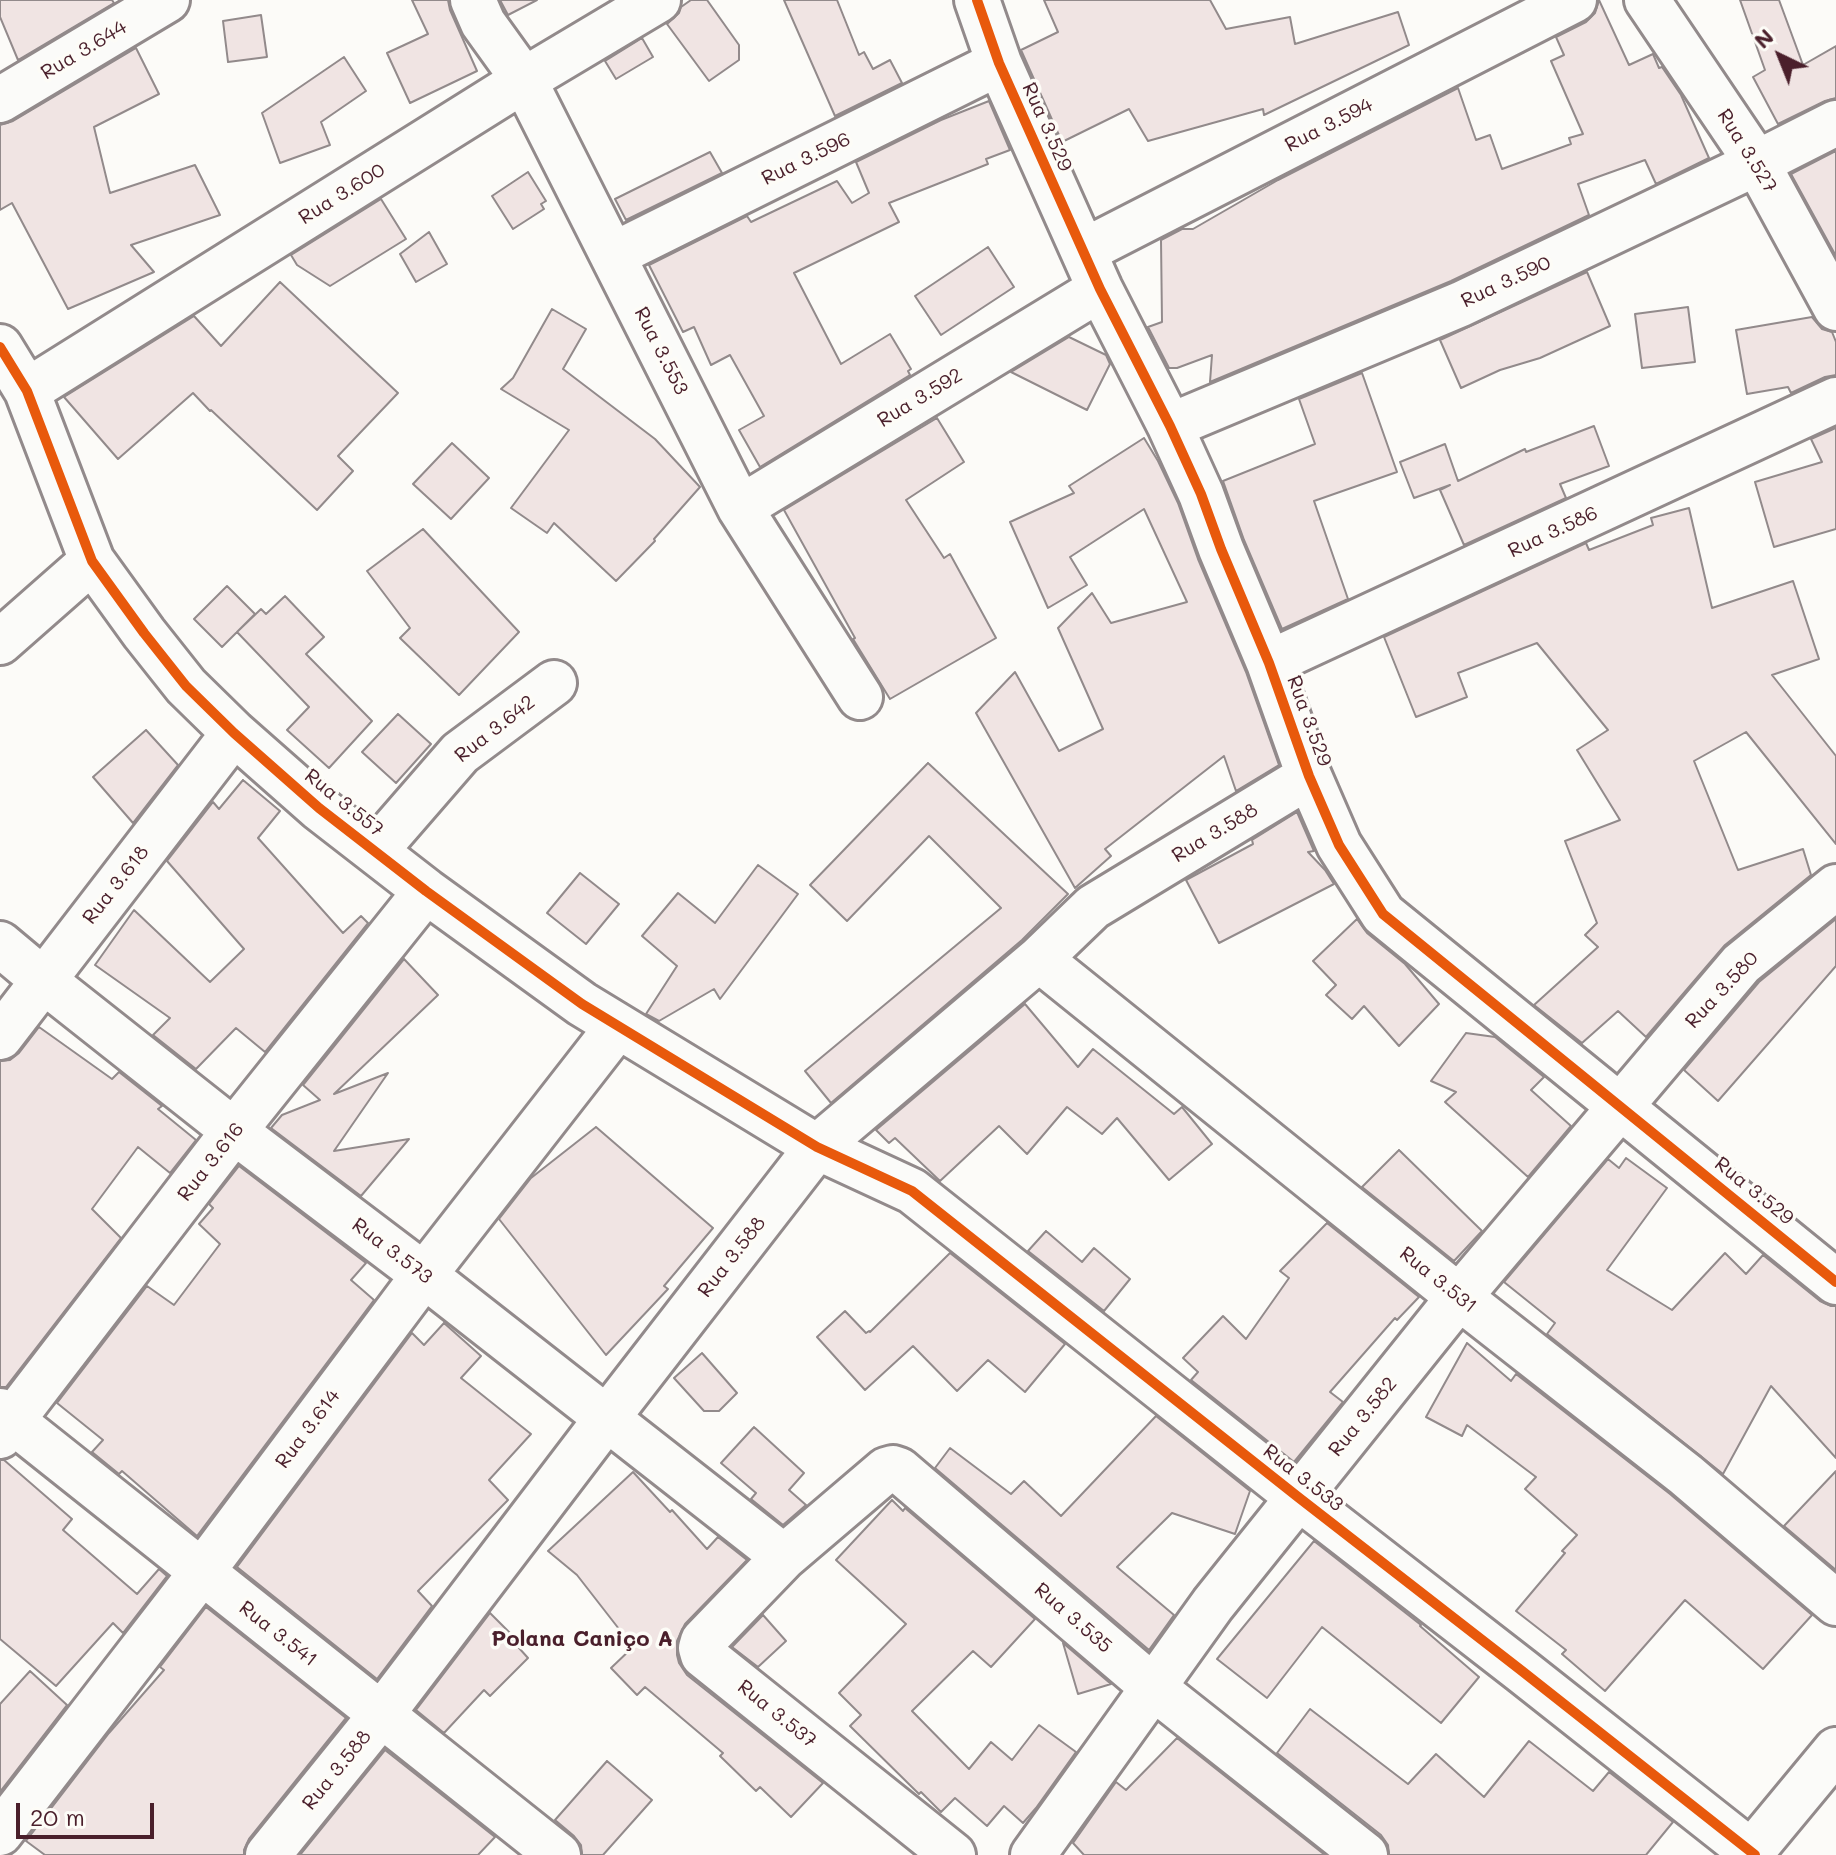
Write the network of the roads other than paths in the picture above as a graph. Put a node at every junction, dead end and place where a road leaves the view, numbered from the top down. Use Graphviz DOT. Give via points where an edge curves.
graph roads {
  1 [pos="167,0"];
  2 [pos="473,0"];
  3 [pos="658,0"];
  4 [pos="1574,0"];
  5 [pos="1647,0"];
  6 [pos="987,4"];
  7 [pos="999,63"];
  8 [pos="524,80"];
  9 [pos="0,100"];
  10 [pos="1836,123"];
  11 [pos="1757,163"];
  12 [pos="613,255"];
  13 [pos="1092,270"];
  14 [pos="1836,308"];
  15 [pos="0,347"];
  16 [pos="27,391"];
  17 [pos="1836,400"];
  18 [pos="1170,426"];
  19 [pos="740,508"];
  20 [pos="92,561"];
  21 [pos="0,642"];
  22 [pos="1269,663"];
  23 [pos="554,683"];
  24 [pos="860,697"];
  25 [pos="234,733"];
  26 [pos="1309,776"];
  27 [pos="375,851"];
  28 [pos="1836,887"];
  29 [pos="426,891"];
  30 [pos="0,944"];
  31 [pos="1039,959"];
  32 [pos="43,980"];
  33 [pos="618,1026"];
  34 [pos="0,1037"];
  35 [pos="1621,1105"];
  36 [pos="234,1131"];
  37 [pos="817,1147"];
  38 [pos="424,1275"];
  39 [pos="1836,1282"];
  40 [pos="1459,1297"];
  41 [pos="607,1418"];
  42 [pos="4,1422"];
  43 [pos="1298,1497"];
  44 [pos="784,1557"];
  45 [pos="201,1573"];
  46 [pos="1836,1603"];
  47 [pos="1154,1688"];
  48 [pos="381,1715"];
  49 [pos="1836,1750"];
  50 [pos="0,1836"];
  51 [pos="1752,1854"];
  52 [pos="23,1855"];
  53 [pos="268,1855"];
  54 [pos="558,1855"];
  55 [pos="953,1855"];
  56 [pos="1033,1855"];
  57 [pos="1365,1855"];
  1 -- 9 [label="street, Rua 3.644"];
  2 -- 8 [label="street, Rua 3.553"];
  3 -- 8 [label="street, Rua 3.600"];
  4 -- 13 [label="street, Rua 3.594"];
  5 -- 11 [label="street, Rua 3.527"];
  6 -- 7 [label="street, Rua 3.529"];
  7 -- 12 [label="street, Rua 3.596"];
  7 -- 13 [label="street, Rua 3.529"];
  8 -- 12 [label="street, Rua 3.553"];
  8 -- 16 [label="street, Rua 3.600"];
  10 -- 11 [label="street, Rua 3.590"];
  11 -- 14 [label="street, Rua 3.527"];
  11 -- 18 [label="street, Rua 3.590" via="1461,304"];
  12 -- 19 [label="street, Rua 3.553"];
  13 -- 18 [label="street, Rua 3.529"];
  13 -- 19 [label="street, Rua 3.592"];
  15 -- 16 [label="street, Rua 3.557"];
  16 -- 20 [label="street, Rua 3.557"];
  17 -- 22 [label="street, Rua 3.586"];
  18 -- 22 [label="street, Rua 3.529"];
  19 -- 24 [label="street, Rua 3.553"];
  20 -- 21 [label="street"];
  20 -- 25 [label="street, Rua 3.557" via="186,686"];
  22 -- 26 [label="street, Rua 3.529"];
  23 -- 27 [label="street, Rua 3.642" via="460,753"];
  25 -- 27 [label="street, Rua 3.557"];
  25 -- 32 [label="street, Rua 3.618"];
  26 -- 31 [label="street, Rua 3.588" via="1093,907"];
  26 -- 35 [label="street, Rua 3.529" via="1339,845 1383,914"];
  27 -- 29 [label="street, Rua 3.557"];
  28 -- 35 [label="street, Rua 3.580" via="1741,964"];
  29 -- 33 [label="street, Rua 3.557"];
  29 -- 36 [label="street, Rua 3.616"];
  30 -- 32 [label="street, Rua 3.573"];
  31 -- 37 [label="street, Rua 3.588"];
  31 -- 40 [label="street, Rua 3.531"];
  32 -- 34 [label="street, Rua 3.618"];
  32 -- 36 [label="street, Rua 3.573"];
  33 -- 37 [label="street, Rua 3.557"];
  33 -- 38 [label="street, Rua 3.614"];
  35 -- 39 [label="street, Rua 3.529"];
  35 -- 40 [label="street, Rua 3.582"];
  36 -- 38 [label="street, Rua 3.573"];
  36 -- 42 [label="street, Rua 3.616"];
  37 -- 41 [label="street, Rua 3.588"];
  37 -- 43 [label="street, Rua 3.533" via="912,1191"];
  38 -- 41 [label="street, Rua 3.573"];
  38 -- 45 [label="street, Rua 3.614"];
  40 -- 43 [label="street, Rua 3.582"];
  40 -- 46 [label="street, Rua 3.531" via="1686,1475"];
  41 -- 44 [label="street, Rua 3.573"];
  41 -- 48 [label="street, Rua 3.588"];
  42 -- 45 [label="street, Rua 3.541"];
  43 -- 47 [label="street, Rua 3.582"];
  43 -- 51 [label="street, Rua 3.533"];
  44 -- 47 [label="street, Rua 3.535" via="886,1470 899,1470"];
  44 -- 55 [label="street, Rua 3.537" via="703,1641 703,1655"];
  45 -- 48 [label="street, Rua 3.541"];
  45 -- 50 [label="street, Rua 3.614"];
  47 -- 56 [label="street, Rua 3.582"];
  47 -- 57 [label="street, Rua 3.535"];
  48 -- 53 [label="street, Rua 3.588"];
  48 -- 54 [label="street, Rua 3.541"];
  49 -- 51 [label="street"];
  50 -- 52 [label="street"];
}
